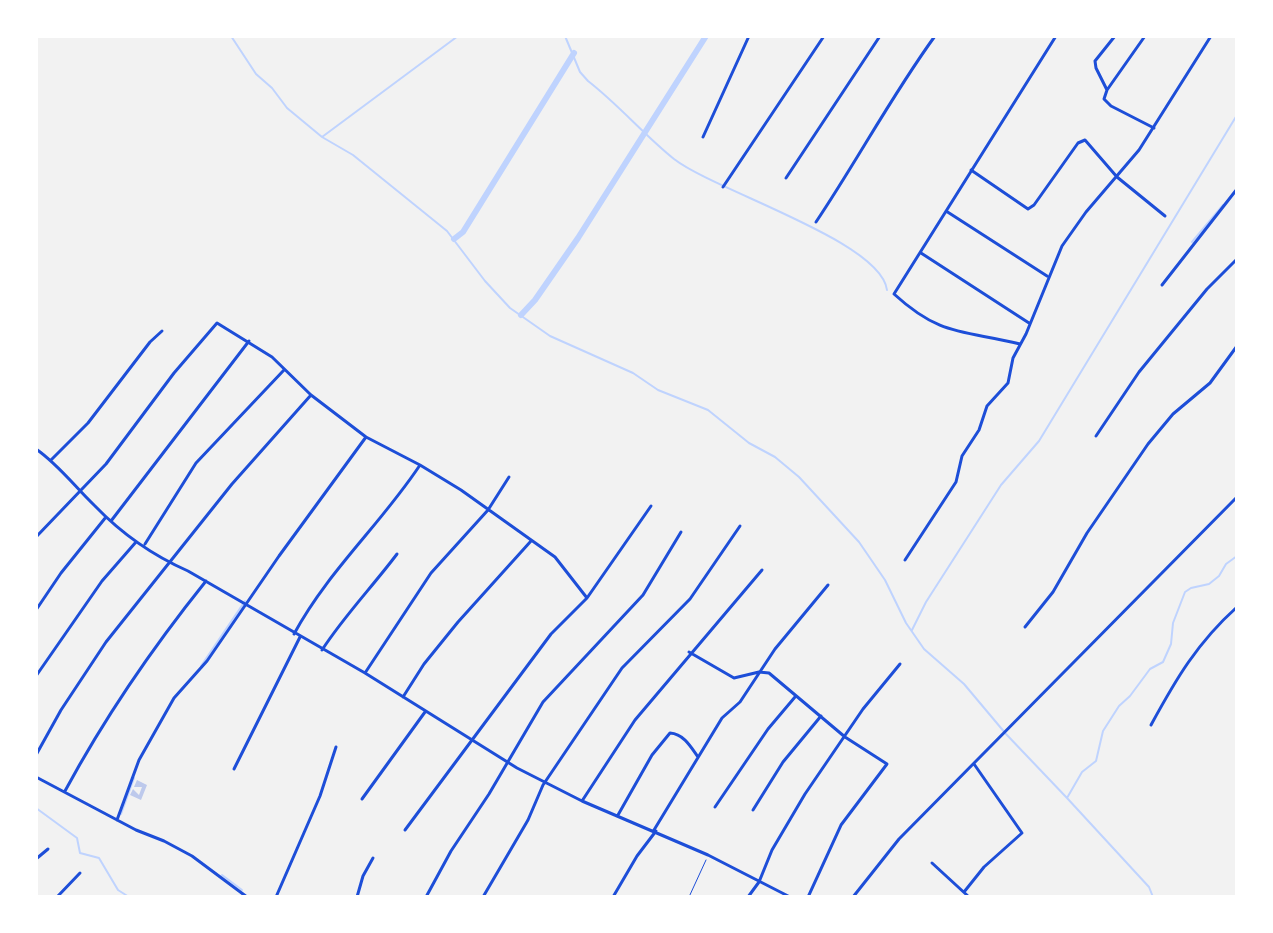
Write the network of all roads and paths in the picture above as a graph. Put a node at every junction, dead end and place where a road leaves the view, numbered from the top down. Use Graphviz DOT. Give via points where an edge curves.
graph roads {
  1 [pos="749,36"];
  2 [pos="824,36"];
  3 [pos="880,36"];
  4 [pos="935,36"];
  5 [pos="1056,36"];
  6 [pos="1115,36"];
  7 [pos="1145,36"];
  8 [pos="1211,36"];
  9 [pos="1107,90"];
  10 [pos="1154,128"];
  11 [pos="703,137"];
  12 [pos="971,170"];
  13 [pos="1117,177"];
  14 [pos="786,178"];
  15 [pos="724,185"];
  16 [pos="1237,189"];
  17 [pos="946,211"];
  18 [pos="1165,216"];
  19 [pos="816,222"];
  20 [pos="921,253"];
  21 [pos="1237,259"];
  22 [pos="1048,277"];
  23 [pos="1162,285"];
  24 [pos="1030,324"];
  25 [pos="162,331"];
  26 [pos="249,341"];
  27 [pos="1020,344"];
  28 [pos="1237,346"];
  29 [pos="284,370"];
  30 [pos="311,395"];
  31 [pos="1096,436"];
  32 [pos="366,437"];
  33 [pos="36,449"];
  34 [pos="51,460"];
  35 [pos="420,465"];
  36 [pos="509,477"];
  37 [pos="81,492"];
  38 [pos="1237,497"];
  39 [pos="651,506"];
  40 [pos="488,510"];
  41 [pos="106,517"];
  42 [pos="111,521"];
  43 [pos="740,526"];
  44 [pos="681,532"];
  45 [pos="36,537"];
  46 [pos="137,541"];
  47 [pos="531,541"];
  48 [pos="144,546"];
  49 [pos="397,554"];
  50 [pos="905,560"];
  51 [pos="170,563"];
  52 [pos="762,570"];
  53 [pos="206,581"];
  54 [pos="828,585"];
  55 [pos="587,598"];
  56 [pos="246,606"];
  57 [pos="1237,607"];
  58 [pos="36,610"];
  59 [pos="1025,627"];
  60 [pos="294,634"];
  61 [pos="300,637"];
  62 [pos="322,650"];
  63 [pos="689,652"];
  64 [pos="900,664"];
  65 [pos="759,672"];
  66 [pos="365,673"];
  67 [pos="36,676"];
  68 [pos="403,697"];
  69 [pos="795,697"];
  70 [pos="425,712"];
  71 [pos="821,716"];
  72 [pos="1151,725"];
  73 [pos="845,737"];
  74 [pos="470,740"];
  75 [pos="336,747"];
  76 [pos="36,755"];
  77 [pos="698,757"];
  78 [pos="507,762"];
  79 [pos="974,764"];
  80 [pos="234,769"];
  81 [pos="36,777"];
  82 [pos="545,782"];
  83 [pos="65,791"];
  84 [pos="362,799"];
  85 [pos="582,801"];
  86 [pos="715,807"];
  87 [pos="753,810"];
  88 [pos="618,815"];
  89 [pos="117,820"];
  90 [pos="405,830"];
  91 [pos="655,830"];
  92 [pos="48,849"];
  93 [pos="708,855"];
  94 [pos="373,858"];
  95 [pos="36,859"];
  96 [pos="932,863"];
  97 [pos="80,873"];
  98 [pos="759,882"];
  99 [pos="964,892"];
  100 [pos="57,897"];
  101 [pos="247,897"];
  102 [pos="276,897"];
  103 [pos="357,897"];
  104 [pos="426,897"];
  105 [pos="483,897"];
  106 [pos="613,897"];
  107 [pos="689,897"];
  108 [pos="748,897"];
  109 [pos="790,897"];
  110 [pos="808,897"];
  111 [pos="853,897"];
  112 [pos="969,897"];
  1 -- 11 [label="street"];
  2 -- 15 [label="street"];
  3 -- 14 [label="street"];
  4 -- 19 [label="street"];
  5 -- 12 [label="street"];
  6 -- 9 [label="street" via="1095,61"];
  7 -- 9 [label="street"];
  8 -- 10 [label="street"];
  9 -- 10 [label="street" via="1104,99 1111,106"];
  10 -- 13 [label="street"];
  12 -- 13 [label="street" via="1028,209 1082,140"];
  12 -- 17 [label="street"];
  13 -- 18 [label="street"];
  13 -- 22 [label="street" via="1078,222"];
  16 -- 23 [label="street"];
  17 -- 20 [label="street"];
  17 -- 22 [label="street"];
  20 -- 24 [label="street"];
  20 -- 27 [label="street" via="894,294 950,331"];
  21 -- 31 [label="street" via="1139,372"];
  22 -- 24 [label="street"];
  24 -- 27 [label="street"];
  25 -- 34 [label="street"];
  26 -- 29 [label="street"];
  26 -- 37 [label="street" via="215,325"];
  26 -- 42 [label="street"];
  27 -- 50 [label="street" via="1008,383 987,406 962,456 956,482"];
  28 -- 59 [label="street" via="1217,375 1148,444"];
  29 -- 30 [label="street"];
  29 -- 48 [label="street" via="196,463"];
  30 -- 32 [label="street"];
  30 -- 51 [label="street"];
  32 -- 35 [label="street"];
  32 -- 56 [label="street"];
  33 -- 34 [label="street"];
  34 -- 37 [label="street"];
  35 -- 40 [label="street"];
  35 -- 60 [label="street" via="332,574"];
  36 -- 40 [label="street"];
  37 -- 41 [label="street"];
  37 -- 45 [label="street"];
  38 -- 79 [label="street"];
  39 -- 55 [label="street"];
  40 -- 47 [label="street"];
  40 -- 66 [label="street" via="431,573"];
  41 -- 42 [label="street"];
  41 -- 58 [label="street"];
  42 -- 46 [label="street"];
  43 -- 82 [label="street" via="690,599 626,663"];
  44 -- 78 [label="street" via="643,595 543,702"];
  46 -- 48 [label="street"];
  46 -- 67 [label="street" via="102,581"];
  47 -- 55 [label="street" via="555,557"];
  47 -- 68 [label="street" via="458,622"];
  48 -- 51 [label="street"];
  49 -- 62 [label="street"];
  51 -- 53 [label="street"];
  51 -- 76 [label="street" via="106,642"];
  52 -- 63 [label="street"];
  53 -- 56 [label="street"];
  53 -- 83 [label="street" via="125,690"];
  54 -- 65 [label="street"];
  55 -- 74 [label="street" via="551,634"];
  56 -- 60 [label="street"];
  56 -- 89 [label="street" via="160,720"];
  57 -- 72 [label="street" via="1186,662"];
  60 -- 61 [label="street"];
  61 -- 62 [label="street"];
  61 -- 80 [label="street"];
  62 -- 66 [label="street"];
  63 -- 65 [label="street" via="734,678"];
  63 -- 85 [label="street" via="630,727"];
  64 -- 73 [label="street"];
  65 -- 69 [label="street" via="769,673"];
  65 -- 77 [label="street"];
  66 -- 68 [label="street"];
  68 -- 70 [label="street"];
  69 -- 71 [label="street"];
  69 -- 86 [label="street"];
  70 -- 74 [label="street"];
  70 -- 84 [label="street"];
  71 -- 73 [label="street"];
  71 -- 87 [label="street"];
  73 -- 98 [label="street" via="794,812"];
  73 -- 110 [label="street" via="887,766 841,825"];
  74 -- 78 [label="street"];
  74 -- 90 [label="street"];
  75 -- 102 [label="street"];
  77 -- 88 [label="street" via="689,743 670,733"];
  77 -- 91 [label="street"];
  78 -- 82 [label="street"];
  78 -- 104 [label="street"];
  79 -- 99 [label="street" via="1022,833"];
  79 -- 111 [label="street" via="886,853"];
  81 -- 83 [label="street"];
  82 -- 85 [label="street"];
  82 -- 105 [label="street"];
  83 -- 89 [label="street"];
  85 -- 88 [label="street"];
  88 -- 91 [label="street"];
  89 -- 101 [label="street" via="192,856"];
  91 -- 93 [label="street"];
  91 -- 106 [label="street"];
  92 -- 95 [label="street"];
  93 -- 98 [label="street"];
  93 -- 107 [label="path"];
  94 -- 103 [label="street"];
  96 -- 99 [label="street"];
  97 -- 100 [label="street"];
  98 -- 108 [label="street"];
  98 -- 109 [label="street"];
  99 -- 112 [label="street"];
}
